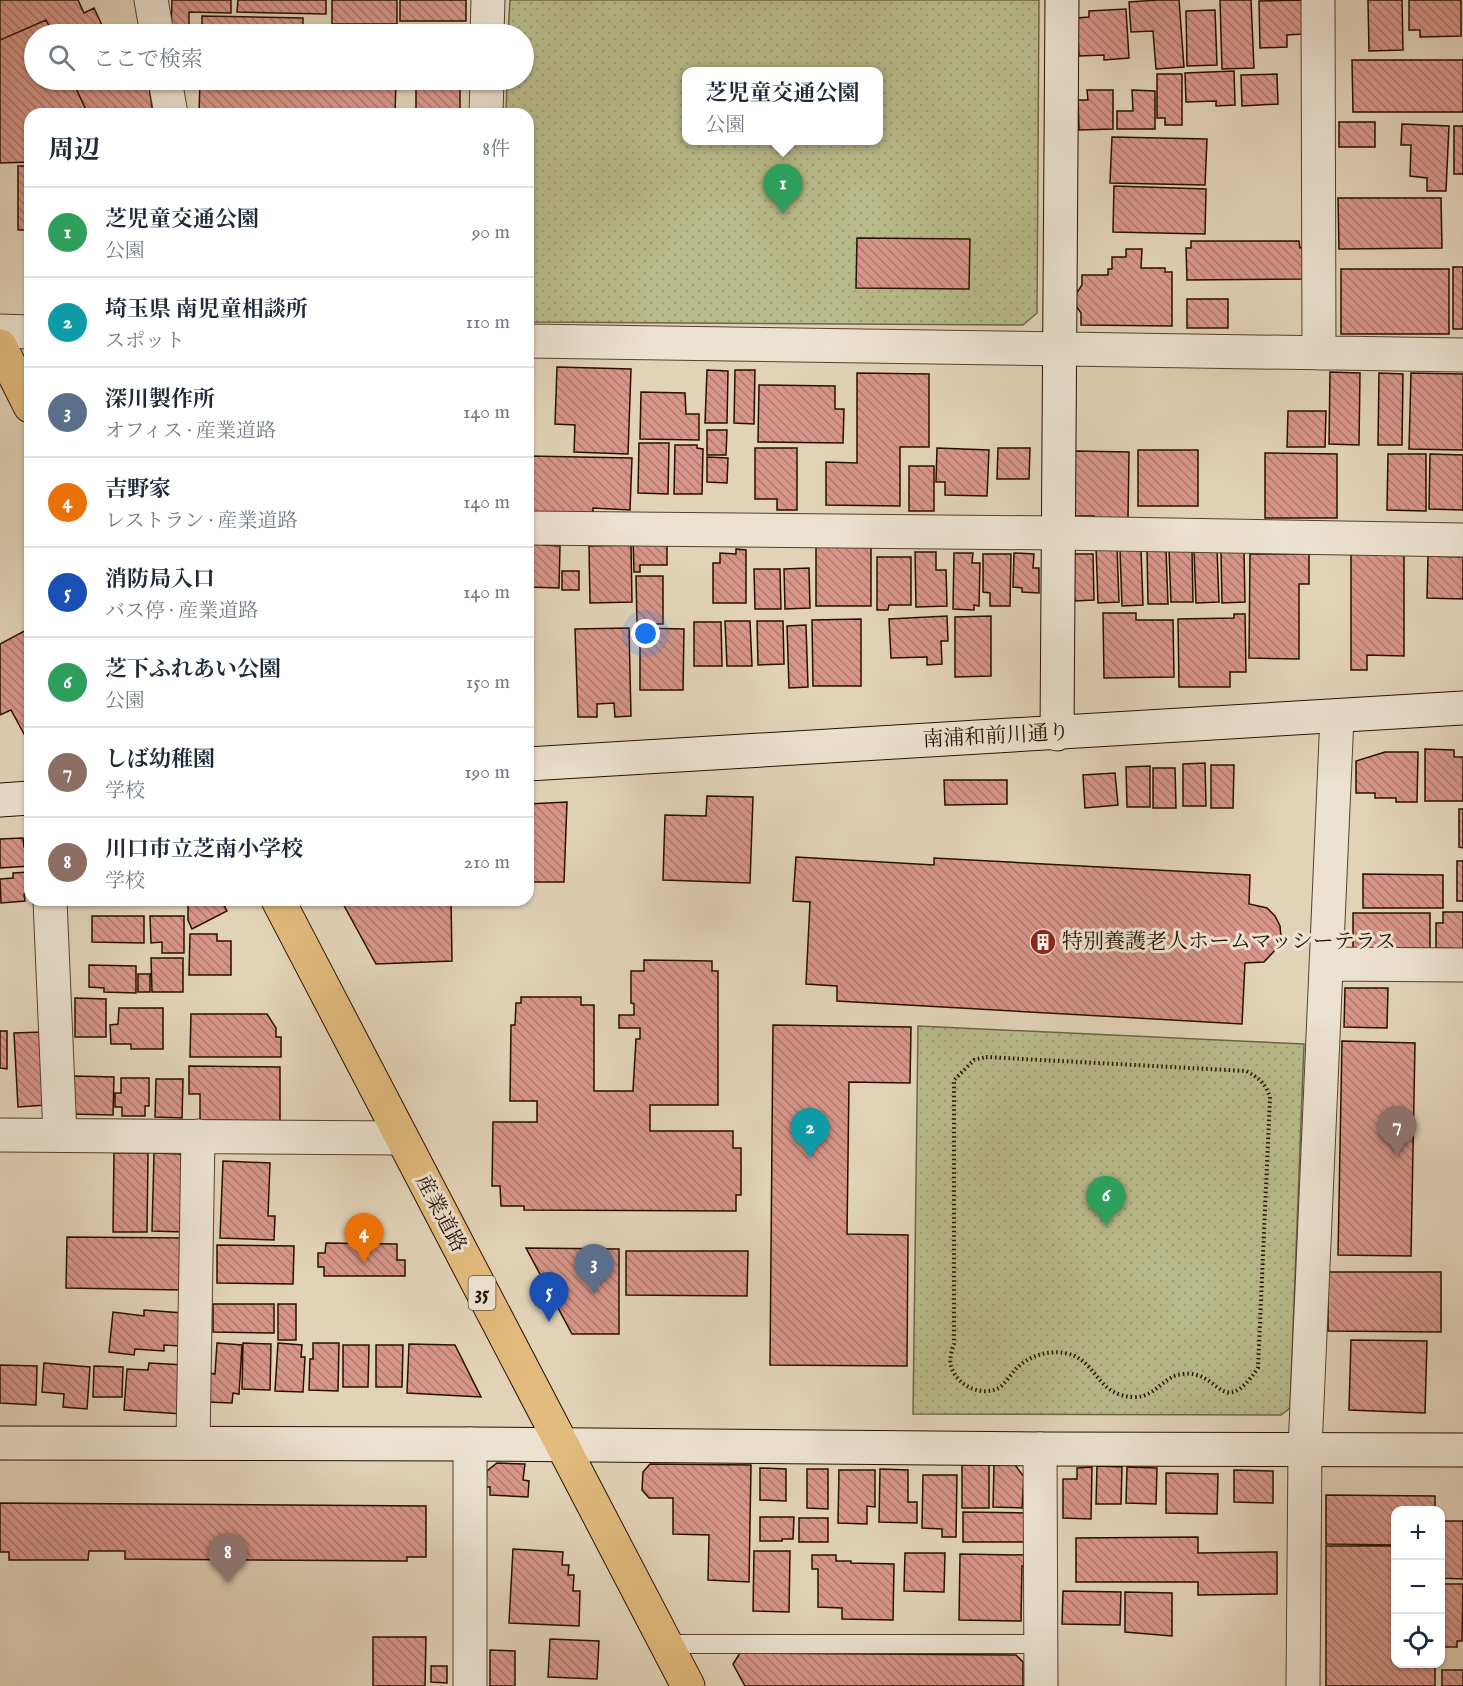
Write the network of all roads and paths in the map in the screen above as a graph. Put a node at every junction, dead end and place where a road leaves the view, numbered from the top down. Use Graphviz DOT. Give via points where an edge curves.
graph roads {
  1 [pos="151,0"];
  2 [pos="488,0"];
  3 [pos="1062,0"];
  4 [pos="1318,0"];
  5 [pos="155,24"];
  6 [pos="487,24"];
  7 [pos="167,90"];
  8 [pos="487,90"];
  9 [pos="170,108"];
  10 [pos="486,108"];
  11 [pos="0,332"];
  12 [pos="24,332"];
  13 [pos="534,341"];
  14 [pos="0,346"];
  15 [pos="1058,350"];
  16 [pos="1319,353"];
  17 [pos="1463,355"];
  18 [pos="24,394"];
  19 [pos="534,528"];
  20 [pos="1057,533"];
  21 [pos="1463,540"];
  22 [pos="1463,708"];
  23 [pos="1337,716"];
  24 [pos="1057,734"];
  25 [pos="534,764"];
  26 [pos="24,798"];
  27 [pos="0,800"];
  28 [pos="50,906"];
  29 [pos="281,906"];
  30 [pos="1326,964"];
  31 [pos="1463,965"];
  32 [pos="955,1106"];
  33 [pos="0,1135"];
  34 [pos="60,1135"];
  35 [pos="198,1136"];
  36 [pos="400,1138"];
  37 [pos="0,1443"];
  38 [pos="193,1443"];
  39 [pos="470,1443"];
  40 [pos="562,1445"];
  41 [pos="1040,1449"];
  42 [pos="1305,1449"];
  43 [pos="1463,1450"];
  44 [pos="666,1644"];
  45 [pos="1041,1644"];
  46 [pos="470,1686"];
  47 [pos="688,1686"];
  48 [pos="1041,1686"];
  49 [pos="1303,1686"];
  1 -- 5 [label="street"];
  2 -- 6 [label="street"];
  3 -- 15 [label="street"];
  4 -- 16 [label="street"];
  7 -- 9 [label="street"];
  8 -- 10 [label="street"];
  11 -- 12 [label="street"];
  13 -- 15 [label="street"];
  14 -- 18 [label="main road"];
  15 -- 16 [label="street"];
  15 -- 20 [label="street"];
  16 -- 17 [label="street"];
  19 -- 20 [label="street"];
  20 -- 21 [label="street"];
  20 -- 24 [label="street"];
  22 -- 23 [label="street, 南浦和前川通り"];
  23 -- 24 [label="street, 南浦和前川通り"];
  23 -- 30 [label="street"];
  24 -- 25 [label="street, 南浦和前川通り"];
  26 -- 27 [label="street"];
  28 -- 34 [label="street"];
  29 -- 36 [label="main road, 産業道路 / 35"];
  30 -- 31 [label="street"];
  30 -- 42 [label="street"];
  32 -- 32 [label="path" via="954,1080 974,1060 986,1057 1246,1071 1259,1078 1270,1097 1258,1368 1247,1384 1236,1392 1221,1392 1194,1373 1179,1374 1153,1393 1122,1396 1099,1380 1084,1360 1055,1352 1044,1352 1019,1366 1001,1387 989,1391 968,1388 957,1379 950,1365 954,1344"];
  33 -- 34 [label="street"];
  34 -- 35 [label="street"];
  35 -- 36 [label="street"];
  35 -- 38 [label="street"];
  36 -- 40 [label="main road, 産業道路 / 35"];
  37 -- 38 [label="street"];
  38 -- 39 [label="street"];
  39 -- 40 [label="street"];
  39 -- 46 [label="street"];
  40 -- 41 [label="street"];
  40 -- 44 [label="main road, 産業道路 / 35"];
  41 -- 42 [label="street"];
  41 -- 45 [label="street"];
  42 -- 43 [label="street"];
  42 -- 49 [label="street"];
  44 -- 45 [label="lane"];
  44 -- 47 [label="main road, 産業道路 / 35"];
  45 -- 48 [label="street"];
}
